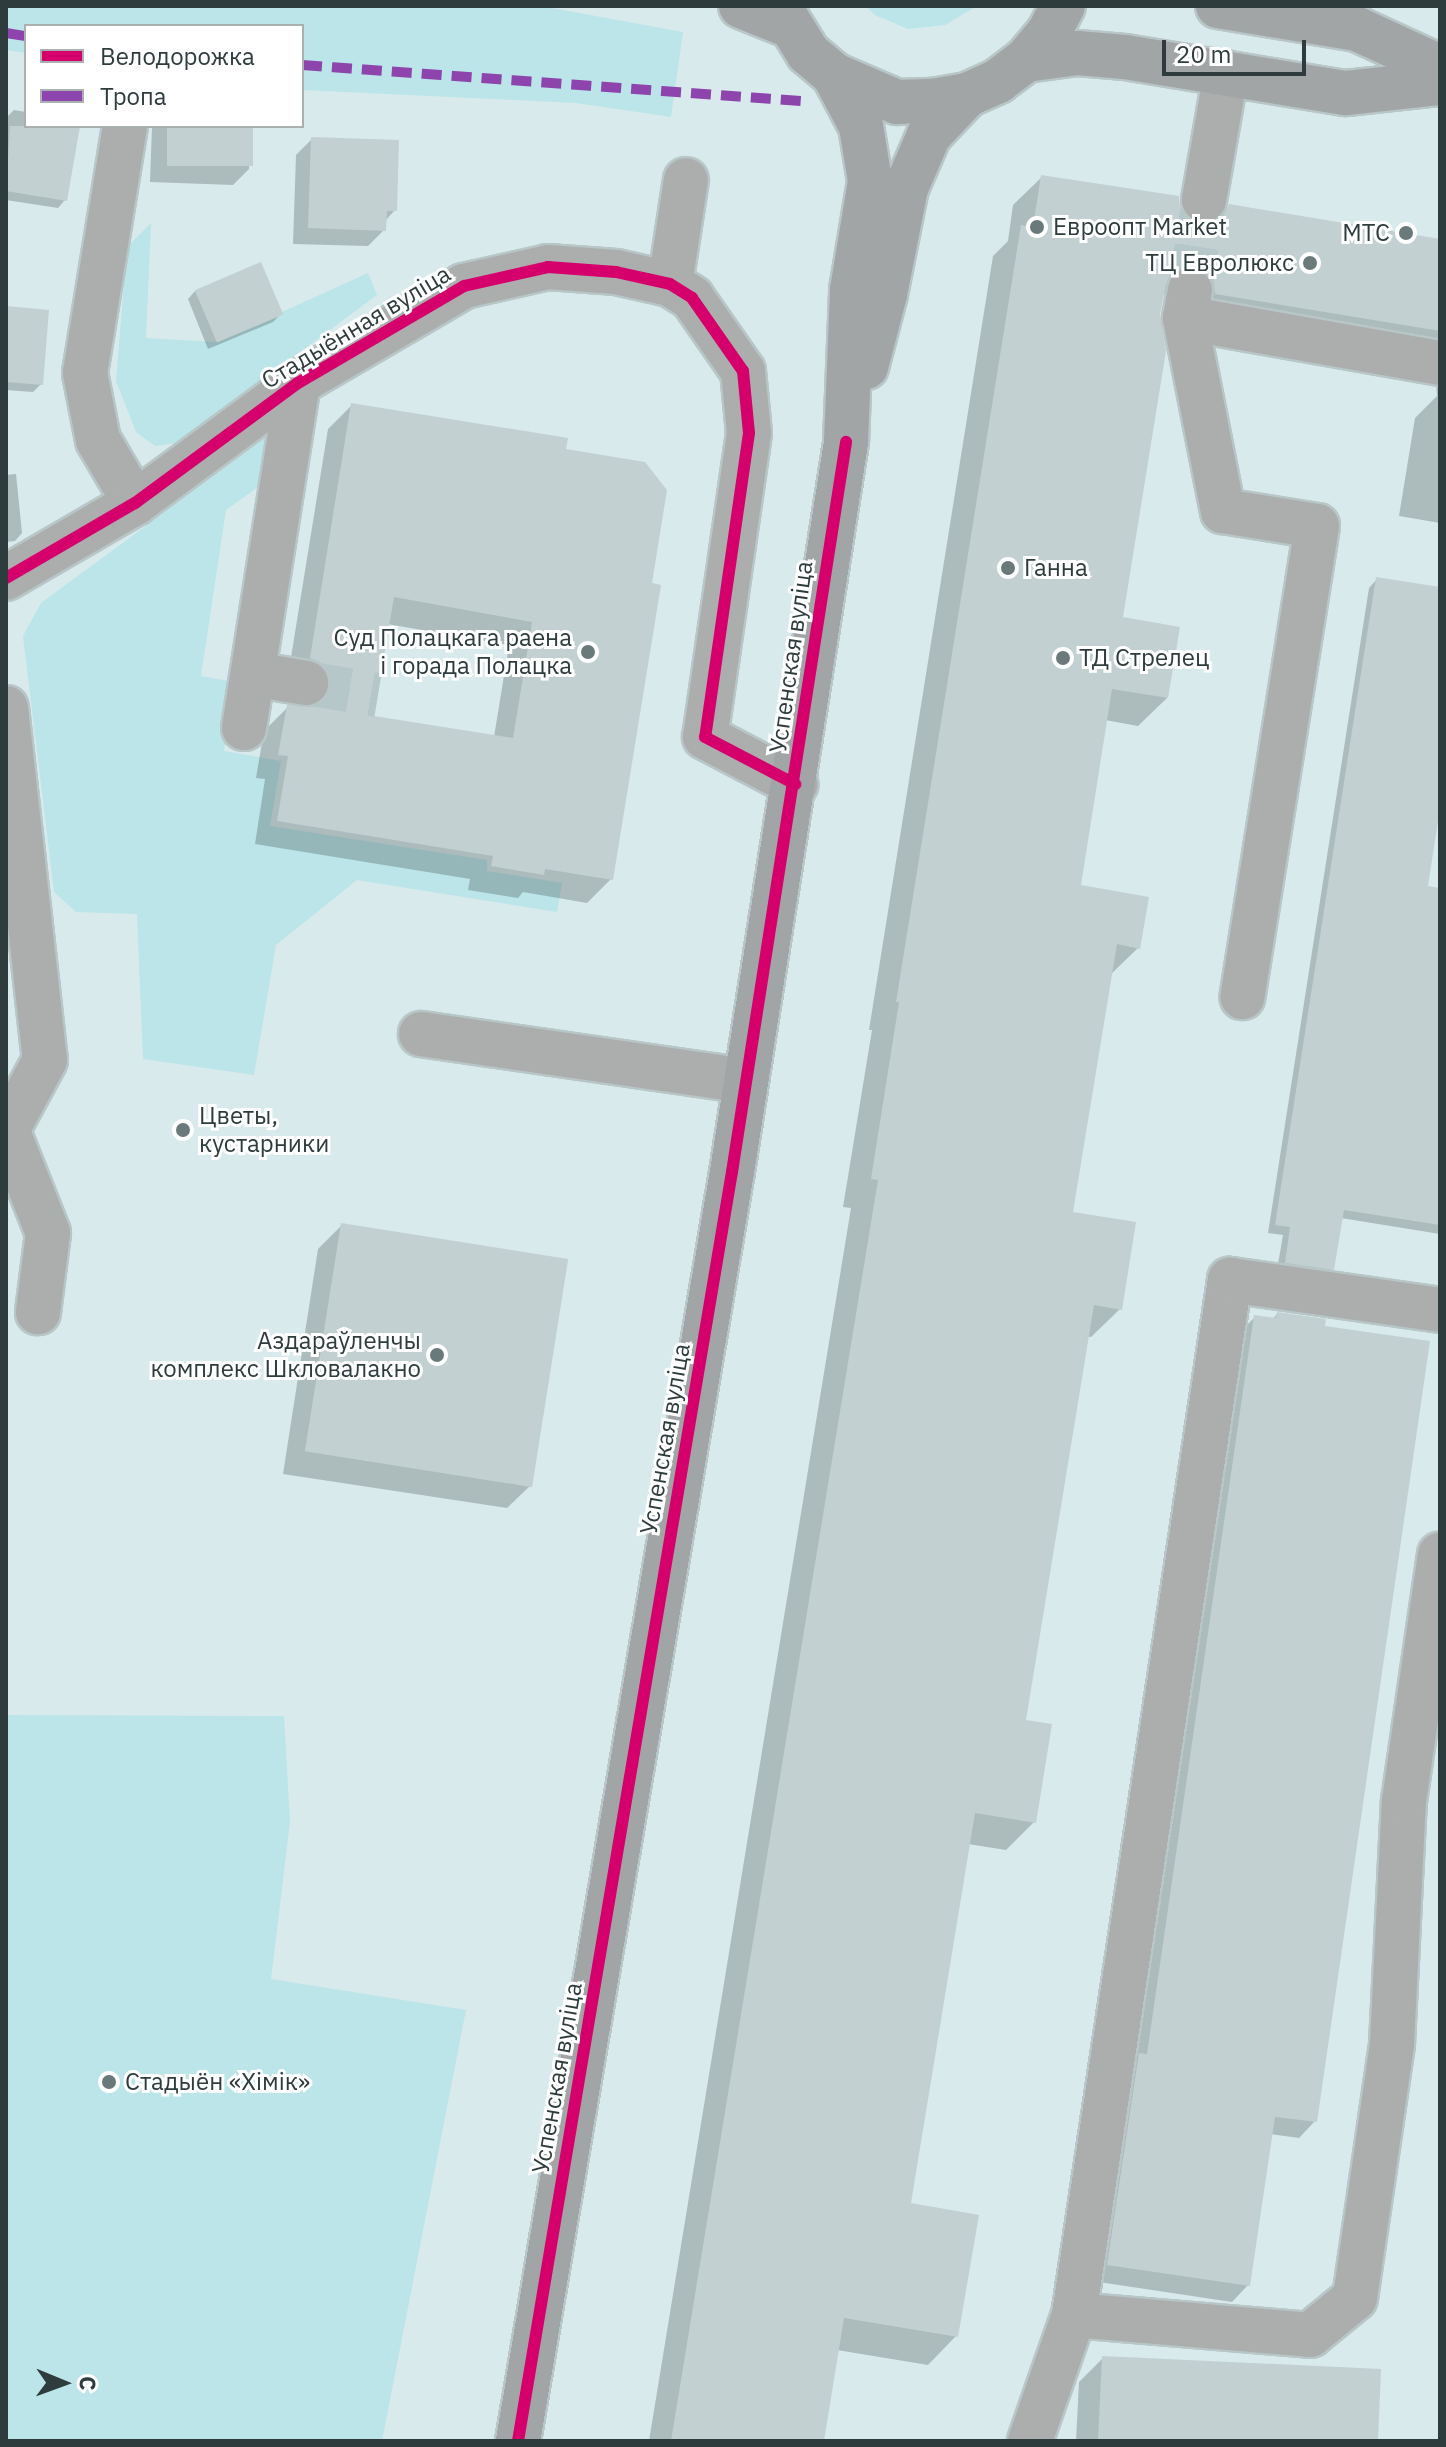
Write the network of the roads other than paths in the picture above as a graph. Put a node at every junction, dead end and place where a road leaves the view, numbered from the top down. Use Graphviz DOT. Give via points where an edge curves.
graph roads {
  1 [pos="741,6"];
  2 [pos="1063,6"];
  3 [pos="1218,6"];
  4 [pos="784,16"];
  5 [pos="1359,18"];
  6 [pos="1026,60"];
  7 [pos="1440,67"];
  8 [pos="1226,73"];
  9 [pos="834,75"];
  10 [pos="1440,83"];
  11 [pos="967,95"];
  12 [pos="125,128"];
  13 [pos="686,180"];
  14 [pos="1204,200"];
  15 [pos="670,284"];
  16 [pos="1440,363"];
  17 [pos="298,383"];
  18 [pos="846,442"];
  19 [pos="135,503"];
  20 [pos="6,578"];
  21 [pos="253,674"];
  22 [pos="306,683"];
  23 [pos="6,708"];
  24 [pos="244,728"];
  25 [pos="795,784"];
  26 [pos="1242,997"];
  27 [pos="421,1034"];
  28 [pos="746,1081"];
  29 [pos="7,1132"];
  30 [pos="1440,1310"];
  31 [pos="38,1312"];
  32 [pos="1440,1555"];
  33 [pos="1074,2315"];
  34 [pos="518,2441"];
  35 [pos="1030,2441"];
  1 -- 4 [label="main road"];
  2 -- 6 [label="main road"];
  3 -- 5 [label="main road"];
  4 -- 9 [label="main road" via="808,53"];
  5 -- 7 [label="main road"];
  6 -- 8 [label="main road" via="1078,53"];
  6 -- 11 [label="main road"];
  8 -- 10 [label="main road" via="1346,93"];
  8 -- 14 [label="street"];
  9 -- 11 [label="main road" via="897,102"];
  9 -- 18 [label="main road, Успенская вуліца" via="861,126 870,181 852,290"];
  11 -- 18 [label="main road, Успенская вуліца" via="929,135 906,188"];
  12 -- 19 [label="street" via="85,373 98,440"];
  13 -- 15 [label="street"];
  15 -- 17 [label="street, Стадыённая вуліца" via="616,272 548,267 464,286"];
  15 -- 25 [label="street, Стадыённая вуліца" via="692,298 743,371 749,433 705,737"];
  16 -- 26 [label="street" via="1188,304 1223,511 1317,526"];
  17 -- 19 [label="street, Стадыённая вуліца"];
  17 -- 21 [label="street"];
  18 -- 25 [label="main road, Успенская вуліца"];
  19 -- 20 [label="street, Стадыённая вуліца"];
  21 -- 22 [label="street"];
  21 -- 24 [label="street"];
  23 -- 29 [label="street" via="45,1060"];
  25 -- 28 [label="main road, Успенская вуліца"];
  27 -- 28 [label="street"];
  28 -- 34 [label="main road, Успенская вуліца"];
  29 -- 31 [label="street" via="48,1233"];
  30 -- 33 [label="street" via="1230,1280"];
  32 -- 33 [label="street" via="1404,1801 1392,2044 1355,2298 1310,2335"];
  33 -- 35 [label="street"];
}
